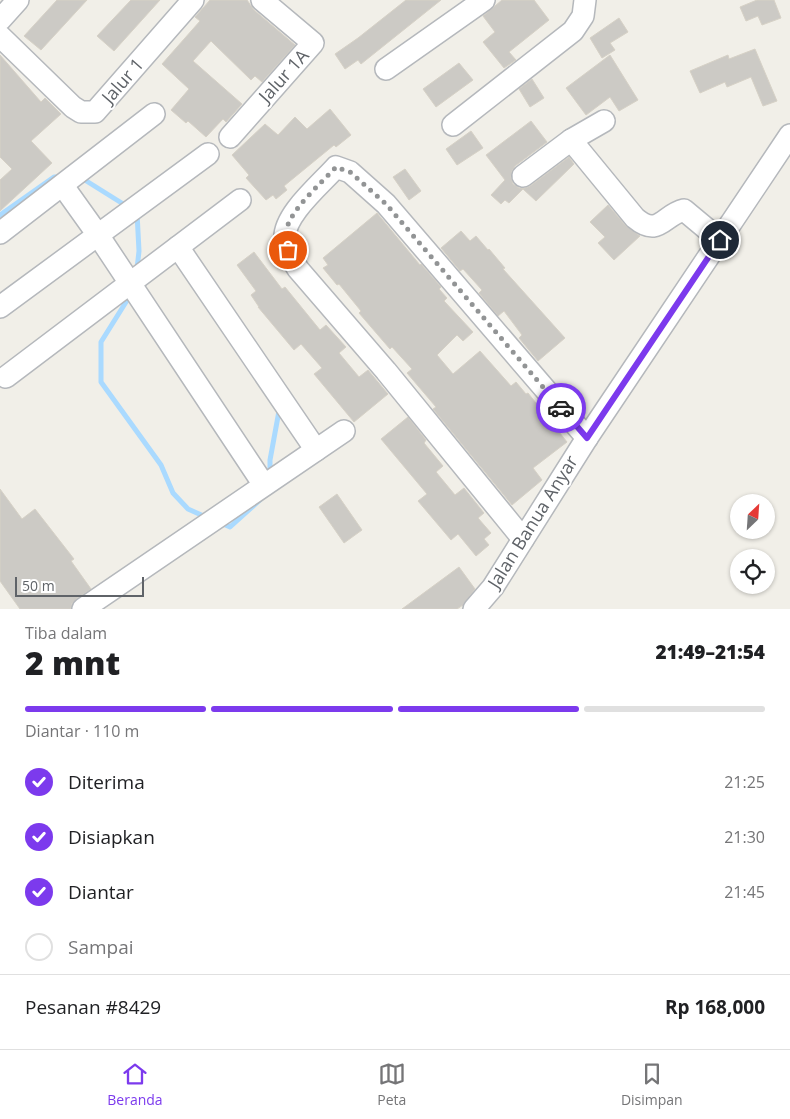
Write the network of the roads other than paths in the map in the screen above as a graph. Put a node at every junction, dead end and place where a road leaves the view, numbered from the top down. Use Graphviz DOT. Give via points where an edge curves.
graph roads {
  1 [pos="18,0"];
  2 [pos="193,0"];
  3 [pos="262,0"];
  4 [pos="484,0"];
  5 [pos="585,0"];
  6 [pos="0,20"];
  7 [pos="0,36"];
  8 [pos="386,69"];
  9 [pos="154,114"];
  10 [pos="604,121"];
  11 [pos="453,125"];
  12 [pos="790,134"];
  13 [pos="230,137"];
  14 [pos="571,140"];
  15 [pos="208,154"];
  16 [pos="523,176"];
  17 [pos="63,186"];
  18 [pos="240,200"];
  19 [pos="0,233"];
  20 [pos="98,235"];
  21 [pos="720,240"];
  22 [pos="178,247"];
  23 [pos="130,283"];
  24 [pos="0,307"];
  25 [pos="6,377"];
  26 [pos="344,431"];
  27 [pos="587,438"];
  28 [pos="316,450"];
  29 [pos="264,485"];
  30 [pos="523,539"];
  31 [pos="83,609"];
  32 [pos="474,609"];
  1 -- 6 [label="street"];
  2 -- 7 [label="street, Jalur 1" via="95,112 81,112 73,107"];
  3 -- 13 [label="street, Jalur 1A" via="313,44"];
  4 -- 8 [label="street"];
  5 -- 11 [label="street" via="583,16 573,31"];
  9 -- 17 [label="street"];
  10 -- 14 [label="street"];
  12 -- 21 [label="street, Jalan Banua Anyar"];
  14 -- 16 [label="street"];
  14 -- 21 [label="street" via="642,224 655,226 684,210"];
  15 -- 20 [label="street"];
  17 -- 19 [label="street"];
  17 -- 20 [label="street"];
  18 -- 22 [label="street"];
  20 -- 23 [label="street"];
  20 -- 24 [label="street"];
  21 -- 27 [label="street, Jalan Banua Anyar"];
  22 -- 23 [label="street"];
  22 -- 28 [label="street"];
  23 -- 25 [label="street"];
  23 -- 29 [label="street"];
  26 -- 28 [label="street"];
  27 -- 30 [label="street, Jalan Banua Anyar"];
  27 -- 30 [label="street" via="386,204 350,172 336,167 293,214 286,228 285,241 298,269"];
  28 -- 29 [label="street"];
  29 -- 31 [label="street"];
  30 -- 32 [label="street, Jalan Banua Anyar"];
}
